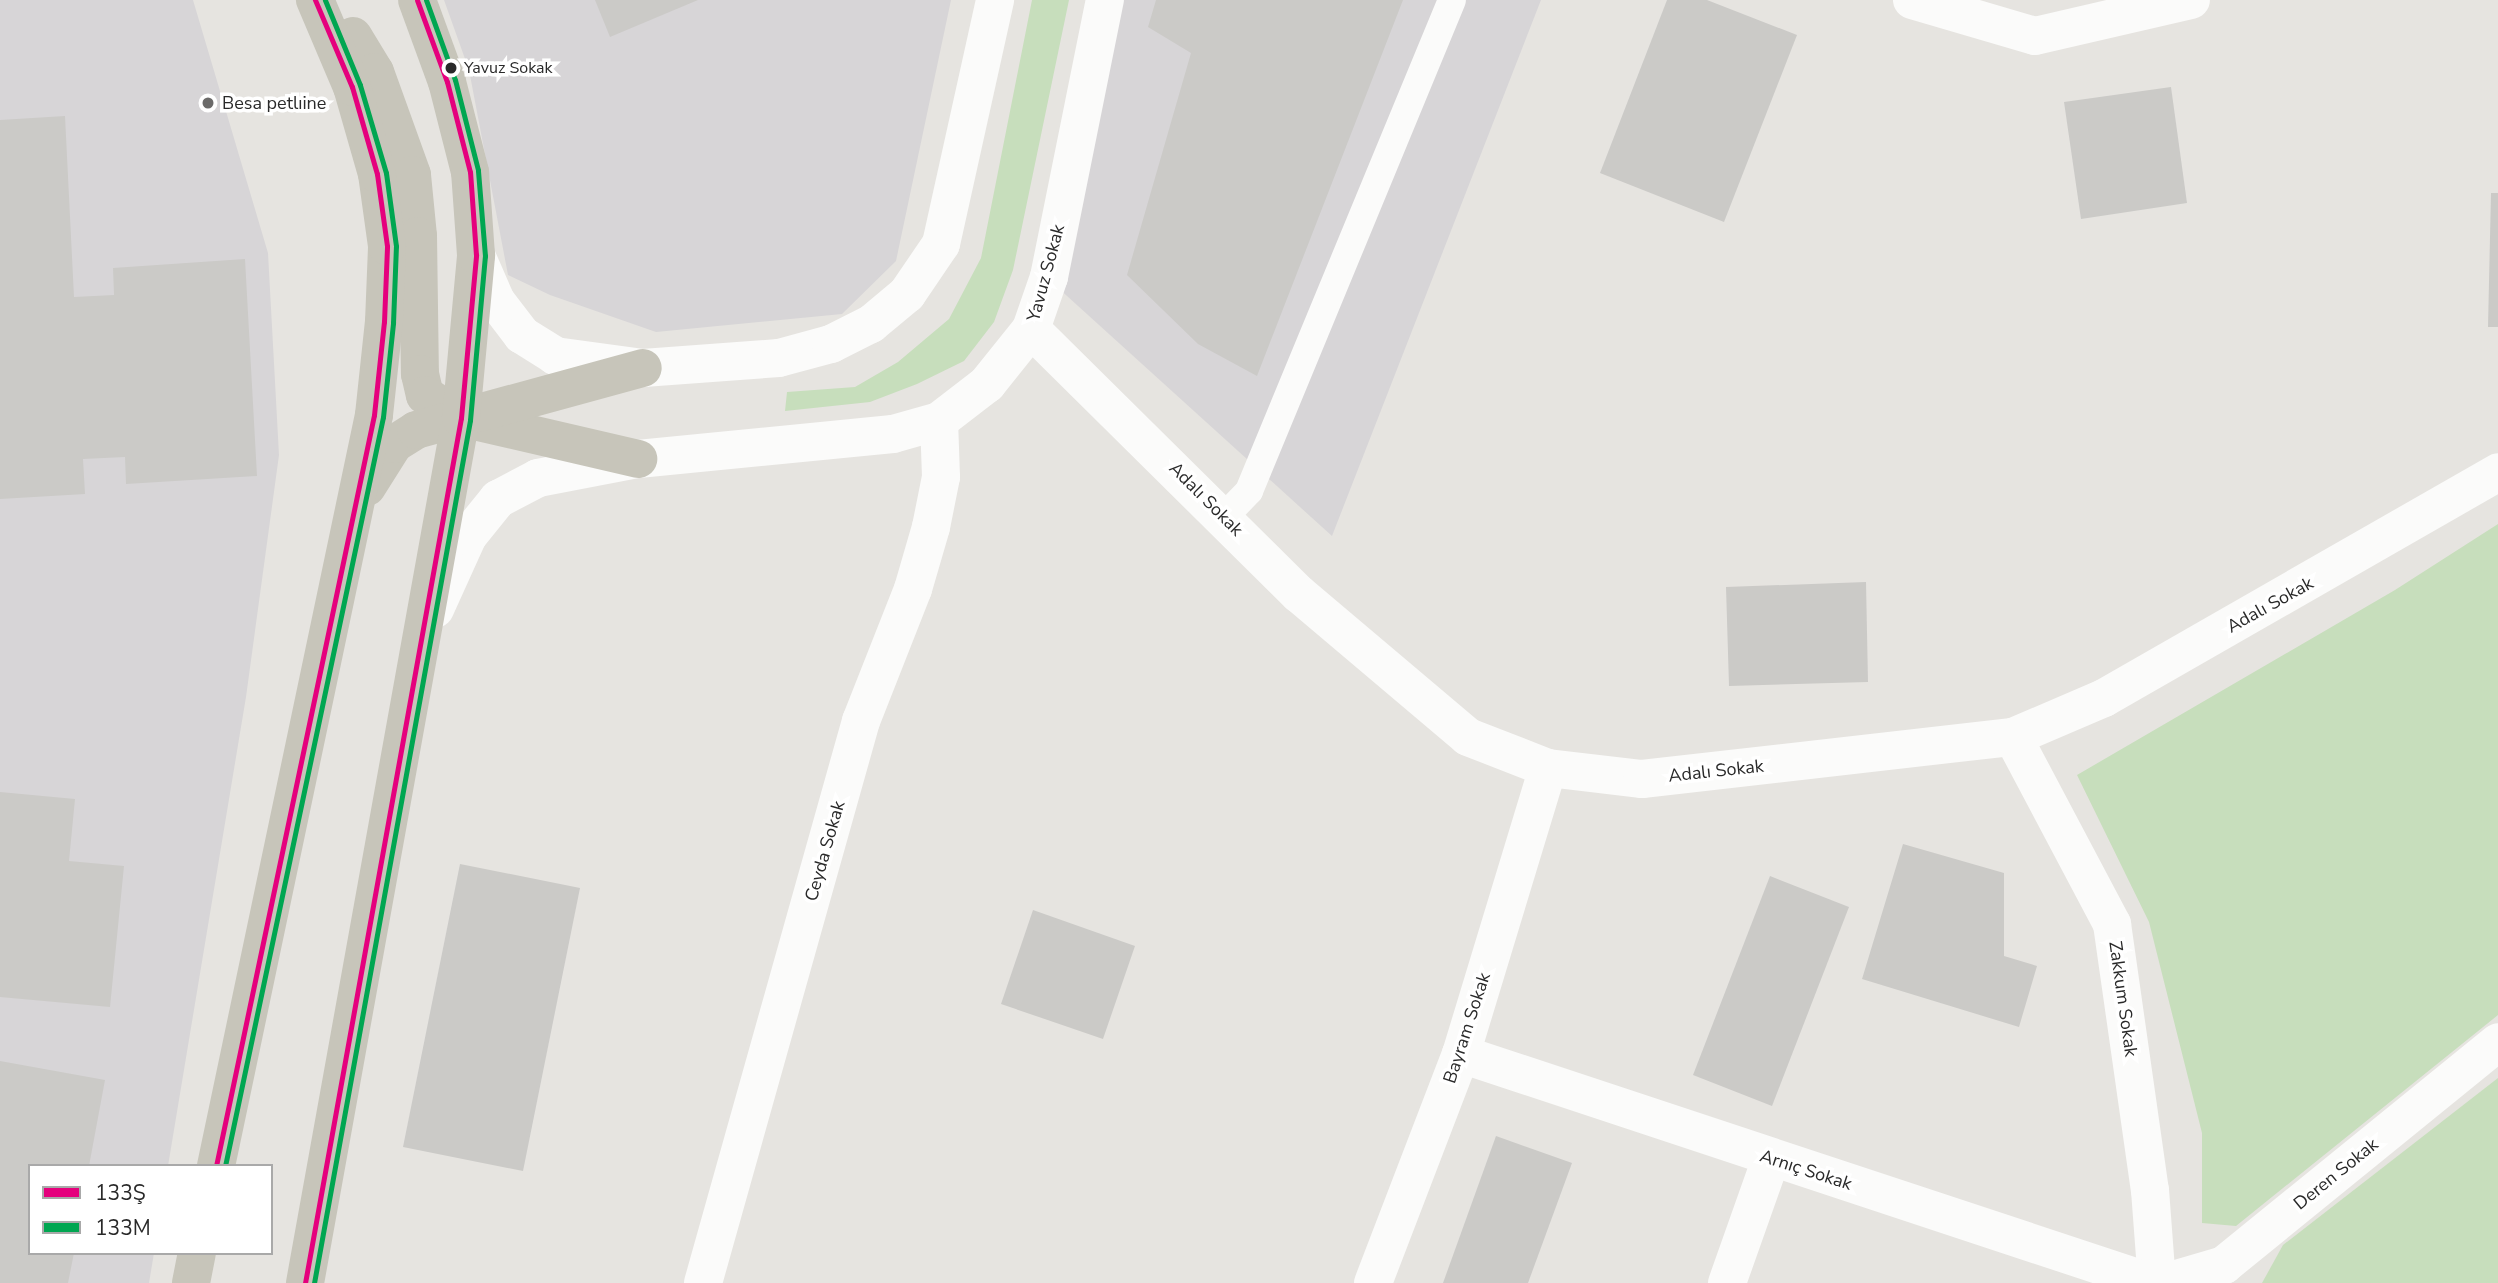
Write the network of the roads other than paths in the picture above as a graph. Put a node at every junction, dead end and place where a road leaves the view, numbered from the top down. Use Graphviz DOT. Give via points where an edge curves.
graph roads {
  1 [pos="315,0"];
  2 [pos="328,0"];
  3 [pos="417,0"];
  4 [pos="995,0"];
  5 [pos="1105,0"];
  6 [pos="1452,0"];
  7 [pos="1912,0"];
  8 [pos="2191,0"];
  9 [pos="476,255"];
  10 [pos="1031,329"];
  11 [pos="643,368"];
  12 [pos="461,418"];
  13 [pos="939,421"];
  14 [pos="638,459"];
  15 [pos="2498,472"];
  16 [pos="1224,517"];
  17 [pos="352,522"];
  18 [pos="417,663"];
  19 [pos="2013,737"];
  20 [pos="1548,768"];
  21 [pos="2498,1042"];
  22 [pos="1461,1054"];
  23 [pos="1771,1159"];
  24 [pos="216,1164"];
  25 [pos="198,1255"];
  26 [pos="191,1283"];
  27 [pos="306,1283"];
  28 [pos="703,1283"];
  29 [pos="1373,1283"];
  30 [pos="1727,1283"];
  31 [pos="2155,1283"];
  32 [pos="2163,1283"];
  1 -- 17 [label="main road" via="356,100 377,174 387,246 374,415"];
  2 -- 12 [label="main road" via="375,72 412,175 418,236 420,373 425,395"];
  3 -- 9 [label="main road" via="446,82 470,172"];
  4 -- 11 [label="street" via="941,244 908,294 871,324 831,344 779,358"];
  5 -- 10 [label="street, Yavuz Sokak" via="1049,277"];
  6 -- 16 [label="lane" via="1249,491"];
  7 -- 8 [label="street" via="2035,36"];
  9 -- 11 [label="street" via="496,301 522,335 555,356"];
  9 -- 12 [label="main road"];
  10 -- 13 [label="street, Yavuz Sokak" via="987,384"];
  10 -- 16 [label="street, Adalı Sokak"];
  11 -- 12 [label="main road"];
  12 -- 14 [label="main road"];
  12 -- 17 [label="main road" via="416,430 394,444 376,466"];
  12 -- 18 [label="main road"];
  13 -- 14 [label="street, Yavuz Sokak" via="893,434"];
  13 -- 28 [label="street, Ceyda Sokak" via="941,477 932,527 861,721"];
  14 -- 18 [label="street, Yavuz Sokak" via="538,478 498,499 468,536 445,579"];
  15 -- 19 [label="street, Adalı Sokak" via="2104,698"];
  16 -- 20 [label="street, Adalı Sokak" via="1299,594 1468,737"];
  17 -- 24 [label="main road"];
  18 -- 27 [label="main road"];
  19 -- 20 [label="street, Adalı Sokak" via="1642,779"];
  19 -- 31 [label="street, Zakkum Sokak" via="2112,924 2150,1190"];
  20 -- 22 [label="street, Bayram Sokak"];
  21 -- 32 [label="street, Deren Sokak" via="2224,1265"];
  22 -- 23 [label="street, Arnıç Sokak"];
  22 -- 29 [label="street, Bayram Sokak"];
  23 -- 30 [label="street"];
  23 -- 31 [label="street, Arnıç Sokak"];
  25 -- 26 [label="main road"];
}
